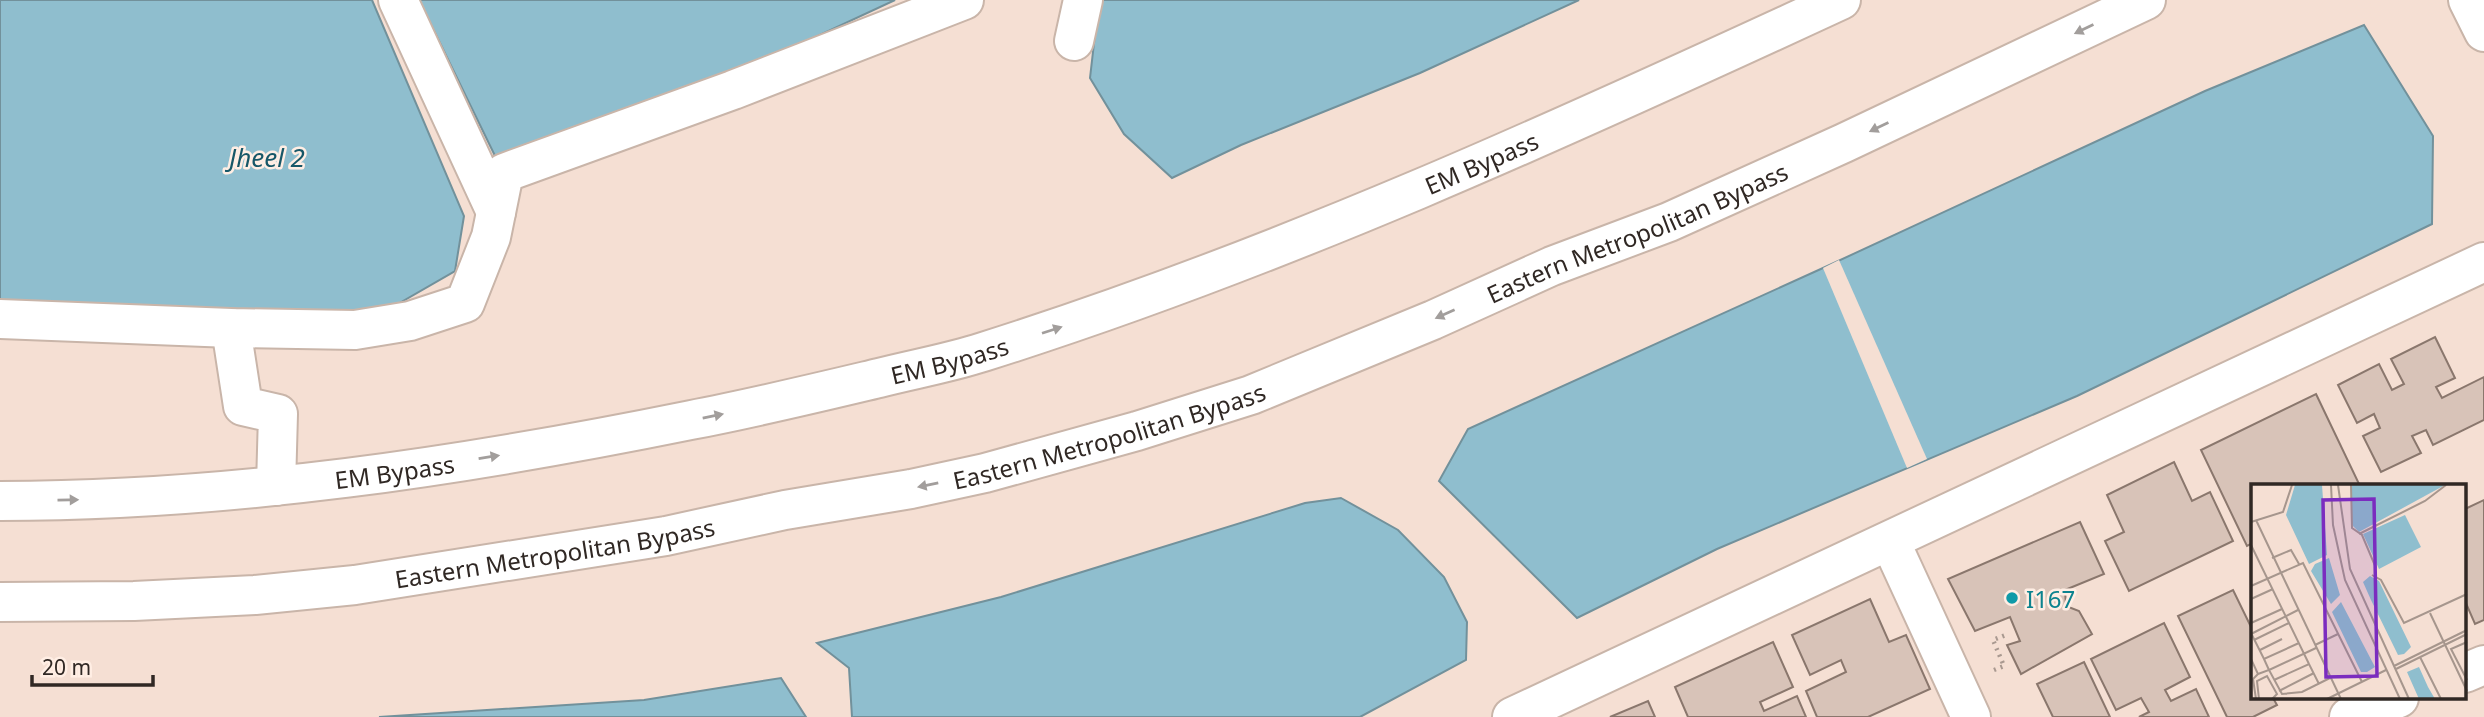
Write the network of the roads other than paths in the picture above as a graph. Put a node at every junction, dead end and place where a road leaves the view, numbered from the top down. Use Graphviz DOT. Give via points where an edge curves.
graph roads {
  1 [pos="398,0"];
  2 [pos="964,0"];
  3 [pos="1083,0"];
  4 [pos="1841,0"];
  5 [pos="2146,0"];
  6 [pos="2468,0"];
  7 [pos="2484,32"];
  8 [pos="1074,41"];
  9 [pos="496,212"];
  10 [pos="2484,262"];
  11 [pos="0,319"];
  12 [pos="231,328"];
  13 [pos="276,486"];
  14 [pos="0,501"];
  15 [pos="1890,541"];
  16 [pos="0,601"];
  17 [pos="2484,665"];
  18 [pos="2466,673"];
  19 [pos="2394,700"];
  20 [pos="1512,717"];
  21 [pos="1971,717"];
  22 [pos="2349,717"];
  1 -- 9 [label="main road"];
  2 -- 9 [label="main road" via="504,173"];
  3 -- 8 [label="main road"];
  13 -- 4 [label="main road, EM Bypass, one-way" via="592,440 975,355 1224,269 1559,130"];
  5 -- 16 [label="main road, Eastern Metropolitan Bypass, one-way" via="1669,222 1552,266 1251,395 997,470 666,536 355,585 255,596"];
  6 -- 7 [label="main road"];
  9 -- 12 [label="main road" via="466,303 410,321 355,330"];
  10 -- 15 [label="main road"];
  11 -- 12 [label="main road"];
  12 -- 13 [label="main road" via="243,406 278,414"];
  14 -- 13 [label="main road, EM Bypass, one-way" via="122,499"];
  15 -- 20 [label="main road"];
  15 -- 21 [label="main road"];
  17 -- 18 [label="main road"];
  19 -- 22 [label="main road"];
}
